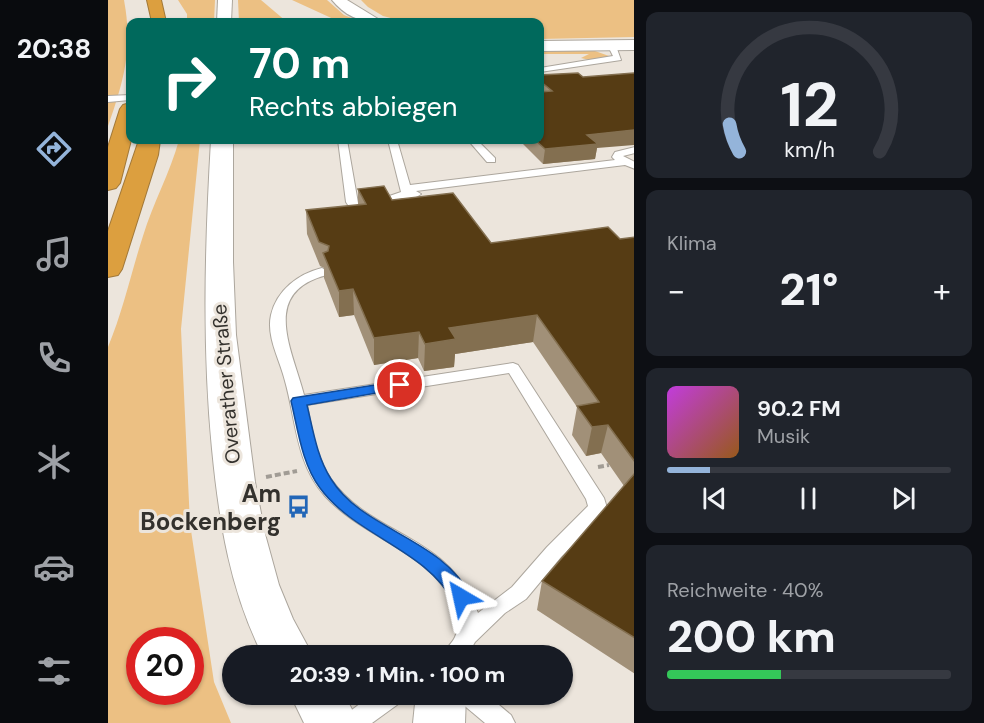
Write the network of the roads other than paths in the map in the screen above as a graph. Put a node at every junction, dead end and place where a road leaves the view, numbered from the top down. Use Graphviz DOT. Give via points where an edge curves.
graph roads {
  1 [pos="154,0"];
  2 [pos="163,0"];
  3 [pos="225,0"];
  4 [pos="339,0"];
  5 [pos="160,18"];
  6 [pos="162,18"];
  7 [pos="224,18"];
  8 [pos="366,18"];
  9 [pos="634,45"];
  10 [pos="544,46"];
  11 [pos="612,46"];
  12 [pos="544,69"];
  13 [pos="126,98"];
  14 [pos="108,99"];
  15 [pos="126,122"];
  16 [pos="149,144"];
  17 [pos="222,144"];
  18 [pos="343,144"];
  19 [pos="393,144"];
  20 [pos="476,144"];
  21 [pos="634,150"];
  22 [pos="491,160"];
  23 [pos="629,164"];
  24 [pos="108,183"];
  25 [pos="443,192"];
  26 [pos="407,195"];
  27 [pos="108,269"];
  28 [pos="322,272"];
  29 [pos="298,401"];
  30 [pos="468,635"];
  31 [pos="282,645"];
  32 [pos="462,645"];
  33 [pos="322,705"];
  34 [pos="378,705"];
  35 [pos="440,705"];
  36 [pos="481,705"];
  37 [pos="333,723"];
  38 [pos="353,723"];
  39 [pos="439,723"];
  40 [pos="502,723"];
  1 -- 5 [label="highway"];
  2 -- 6 [label="highway"];
  3 -- 7 [label="main road"];
  4 -- 8 [label="main road"];
  9 -- 11 [label="main road"];
  10 -- 11 [label="main road"];
  11 -- 12 [label="lane" via="618,58"];
  13 -- 14 [label="lane"];
  15 -- 24 [label="highway"];
  16 -- 27 [label="highway"];
  17 -- 31 [label="main road, Overather Straße" via="220,335 235,483 258,589"];
  18 -- 26 [label="lane" via="354,206 370,206"];
  19 -- 26 [label="lane"];
  20 -- 22 [label="lane"];
  21 -- 23 [label="lane" via="618,154"];
  23 -- 26 [label="lane"];
  25 -- 26 [label="lane"];
  28 -- 29 [label="lane" via="298,283 289,293 277,322"];
  29 -- 30 [label="lane" via="316,468 324,482 360,517 435,565 456,586 466,608"];
  29 -- 30 [label="lane" via="513,368 598,508 519,593"];
  30 -- 32 [label="lane"];
  33 -- 37 [label="main road"];
  34 -- 38 [label="lane"];
  35 -- 39 [label="main road"];
  36 -- 40 [label="lane"];
}
